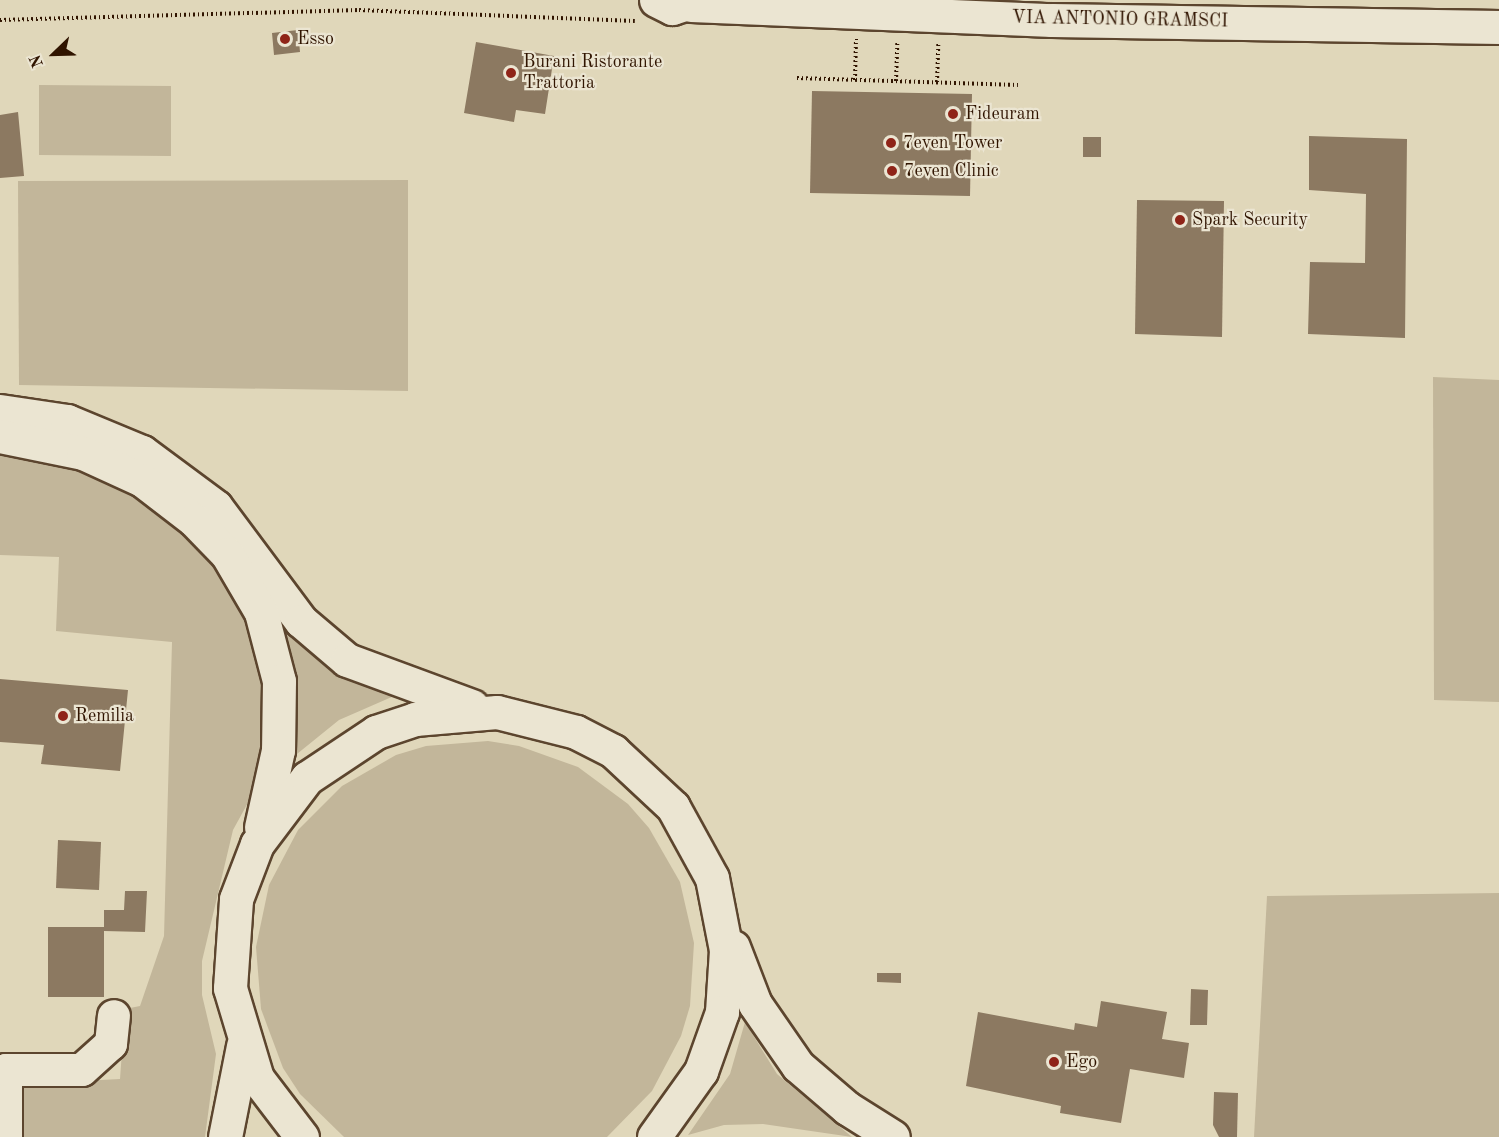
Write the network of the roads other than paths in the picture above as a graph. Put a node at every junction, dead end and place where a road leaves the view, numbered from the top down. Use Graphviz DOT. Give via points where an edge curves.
graph roads {
  1 [pos="656,0"];
  2 [pos="694,2"];
  3 [pos="740,2"];
  4 [pos="1119,10"];
  5 [pos="1499,27"];
  6 [pos="0,411"];
  7 [pos="0,436"];
  8 [pos="497,712"];
  9 [pos="257,844"];
  10 [pos="723,918"];
  11 [pos="114,1016"];
  12 [pos="243,1046"];
  13 [pos="6,1137"];
  14 [pos="225,1137"];
  15 [pos="302,1137"];
  16 [pos="654,1137"];
  17 [pos="893,1137"];
  1 -- 2 [label="street, VIA ANTONIO GRAMSCI" via="672,8"];
  2 -- 3 [label="street, VIA ANTONIO GRAMSCI"];
  3 -- 4 [label="street, VIA ANTONIO GRAMSCI"];
  4 -- 5 [label="street, VIA ANTONIO GRAMSCI"];
  6 -- 8 [label="street" via="67,422 142,452 216,507 302,621 347,660 405,685"];
  7 -- 9 [label="street" via="74,450 142,480 194,520 246,584 274,648 281,718"];
  8 -- 9 [label="street" via="415,719 358,742 307,778"];
  8 -- 10 [label="street" via="576,732 645,777 696,841"];
  9 -- 12 [label="street" via="236,899 229,948 230,988"];
  10 -- 16 [label="street" via="726,981 713,1042 686,1098"];
  10 -- 17 [label="street" via="754,1004 775,1036 821,1088"];
  11 -- 13 [label="street" via="111,1044 82,1070 6,1070"];
  12 -- 14 [label="street"];
  12 -- 15 [label="street" via="276,1107"];
}
